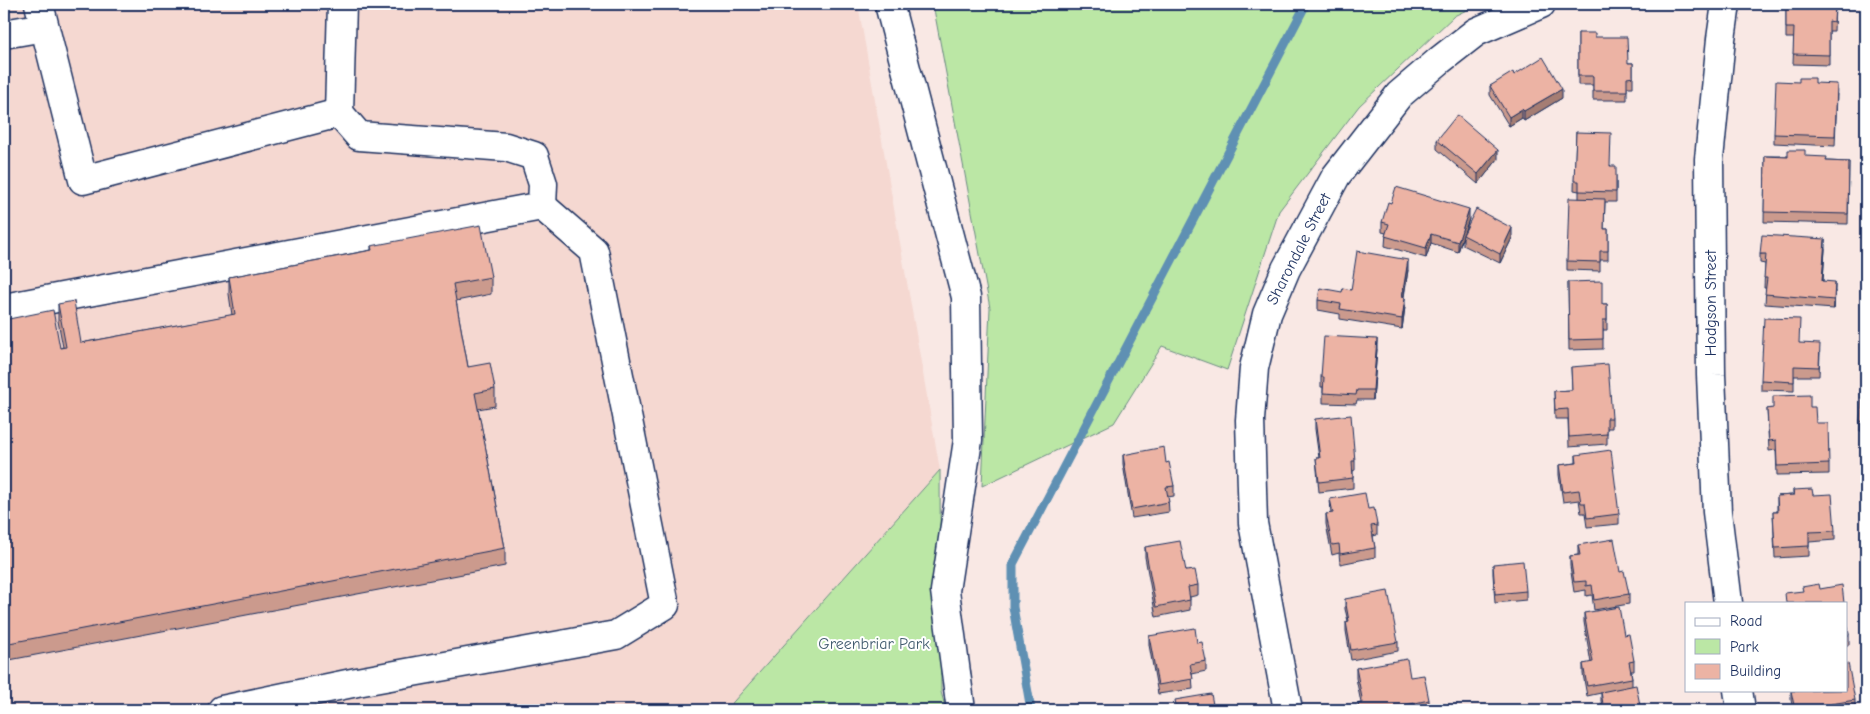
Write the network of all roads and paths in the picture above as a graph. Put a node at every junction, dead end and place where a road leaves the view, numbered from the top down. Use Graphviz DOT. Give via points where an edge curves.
graph roads {
  1 [pos="342,4"];
  2 [pos="889,4"];
  3 [pos="1541,4"];
  4 [pos="1726,4"];
  5 [pos="41,15"];
  6 [pos="4,34"];
  7 [pos="339,113"];
  8 [pos="542,206"];
  9 [pos="4,308"];
  10 [pos="1728,602"];
  11 [pos="1738,692"];
  12 [pos="222,710"];
  13 [pos="961,710"];
  14 [pos="1288,710"];
  15 [pos="1741,710"];
  1 -- 7 [label="street"];
  2 -- 13 [label="street" via="966,297 968,440 945,592"];
  3 -- 14 [label="street, Sharondale Street" via="1476,32 1399,95 1336,176 1286,269 1267,314 1252,385 1253,523"];
  4 -- 10 [label="street, Hodgson Street" via="1710,169 1711,375 1717,512"];
  5 -- 6 [label="street"];
  5 -- 7 [label="street" via="83,180"];
  7 -- 8 [label="street" via="359,136 506,147 534,156 543,184"];
  8 -- 9 [label="street"];
  8 -- 12 [label="street" via="594,252 665,605 616,635"];
  11 -- 15 [label="street"];
}
